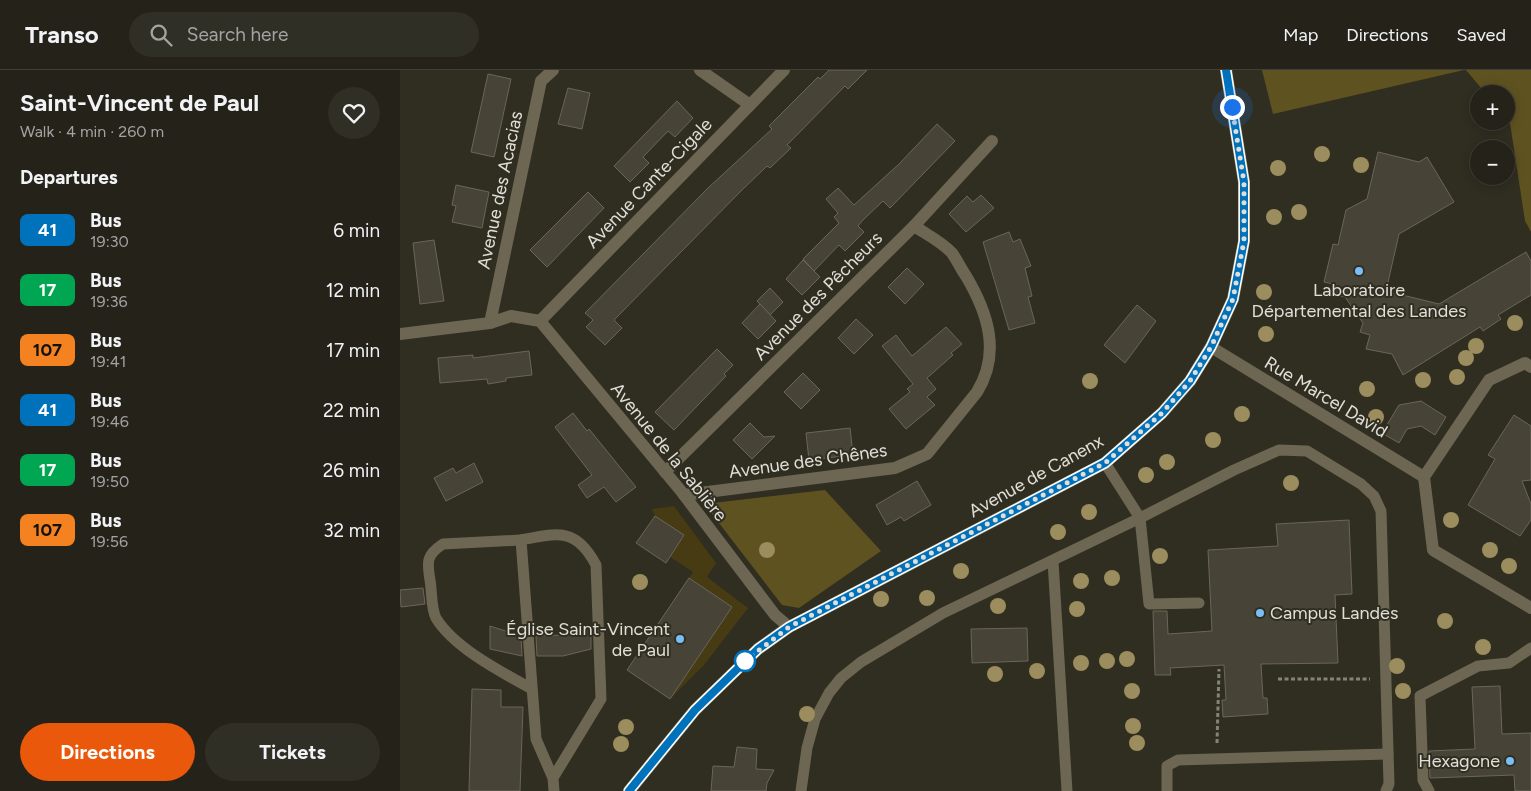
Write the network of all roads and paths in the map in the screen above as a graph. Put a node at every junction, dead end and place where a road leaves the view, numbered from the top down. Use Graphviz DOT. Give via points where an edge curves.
graph roads {
  1 [pos="553,70"];
  2 [pos="700,70"];
  3 [pos="784,70"];
  4 [pos="1226,70"];
  5 [pos="750,105"];
  6 [pos="992,141"];
  7 [pos="914,226"];
  8 [pos="540,321"];
  9 [pos="490,323"];
  10 [pos="400,334"];
  11 [pos="1211,347"];
  12 [pos="1531,367"];
  13 [pos="1105,463"];
  14 [pos="665,472"];
  15 [pos="1424,477"];
  16 [pos="684,496"];
  17 [pos="1140,518"];
  18 [pos="521,540"];
  19 [pos="1053,561"];
  20 [pos="1199,603"];
  21 [pos="1531,608"];
  22 [pos="789,627"];
  23 [pos="1531,648"];
  24 [pos="1219,669"];
  25 [pos="1278,679"];
  26 [pos="1386,679"];
  27 [pos="532,689"];
  28 [pos="1388,754"];
  29 [pos="1217,758"];
  30 [pos="553,778"];
  31 [pos="633,789"];
  32 [pos="554,791"];
  33 [pos="801,791"];
  34 [pos="1067,791"];
  35 [pos="1167,791"];
  36 [pos="1386,791"];
  37 [pos="1428,791"];
  1 -- 9 [label="street, Avenue des Acacias" via="541,81"];
  2 -- 5 [label="street"];
  3 -- 5 [label="street, Avenue Cante-Cigale"];
  4 -- 11 [label="main road, Avenue de Canenx" via="1244,182 1244,241 1233,299"];
  5 -- 8 [label="street, Avenue Cante-Cigale"];
  6 -- 7 [label="street, Avenue des Pêcheurs"];
  7 -- 14 [label="street, Avenue des Pêcheurs"];
  7 -- 16 [label="street, Avenue des Chênes" via="951,253 978,295 985,312 990,352 984,381 927,454 895,468"];
  8 -- 9 [label="street" via="511,316"];
  8 -- 14 [label="street, Avenue de la Sablière"];
  9 -- 10 [label="street"];
  11 -- 13 [label="main road, Avenue de Canenx" via="1190,381 1162,413"];
  11 -- 15 [label="street, Rue Marcel David"];
  12 -- 15 [label="street" via="1524,363 1488,380"];
  13 -- 17 [label="lane"];
  13 -- 22 [label="main road, Avenue de Canenx"];
  14 -- 16 [label="street, Avenue de la Sablière"];
  15 -- 21 [label="street" via="1433,550"];
  16 -- 22 [label="street, Avenue de la Sablière" via="775,615"];
  17 -- 19 [label="lane"];
  17 -- 20 [label="lane" via="1149,604"];
  17 -- 26 [label="lane" via="1279,450 1307,451 1361,484 1374,496 1381,510"];
  18 -- 27 [label="lane"];
  18 -- 27 [label="lane" via="443,544 427,561 435,617 480,660"];
  18 -- 30 [label="lane" via="565,534 586,547 596,565 601,699"];
  19 -- 33 [label="lane" via="943,613 861,662 842,678 815,718"];
  19 -- 34 [label="lane"];
  22 -- 31 [label="main road, Avenue de Canenx" via="758,649 695,710"];
  23 -- 37 [label="lane" via="1509,663 1478,666 1420,696 1423,780"];
  24 -- 29 [label="path"];
  25 -- 26 [label="path"];
  26 -- 28 [label="lane"];
  27 -- 30 [label="lane" via="536,739"];
  28 -- 29 [label="lane"];
  28 -- 36 [label="lane" via="1389,784"];
  29 -- 35 [label="lane" via="1178,760 1167,766"];
  30 -- 32 [label="lane"];
}
